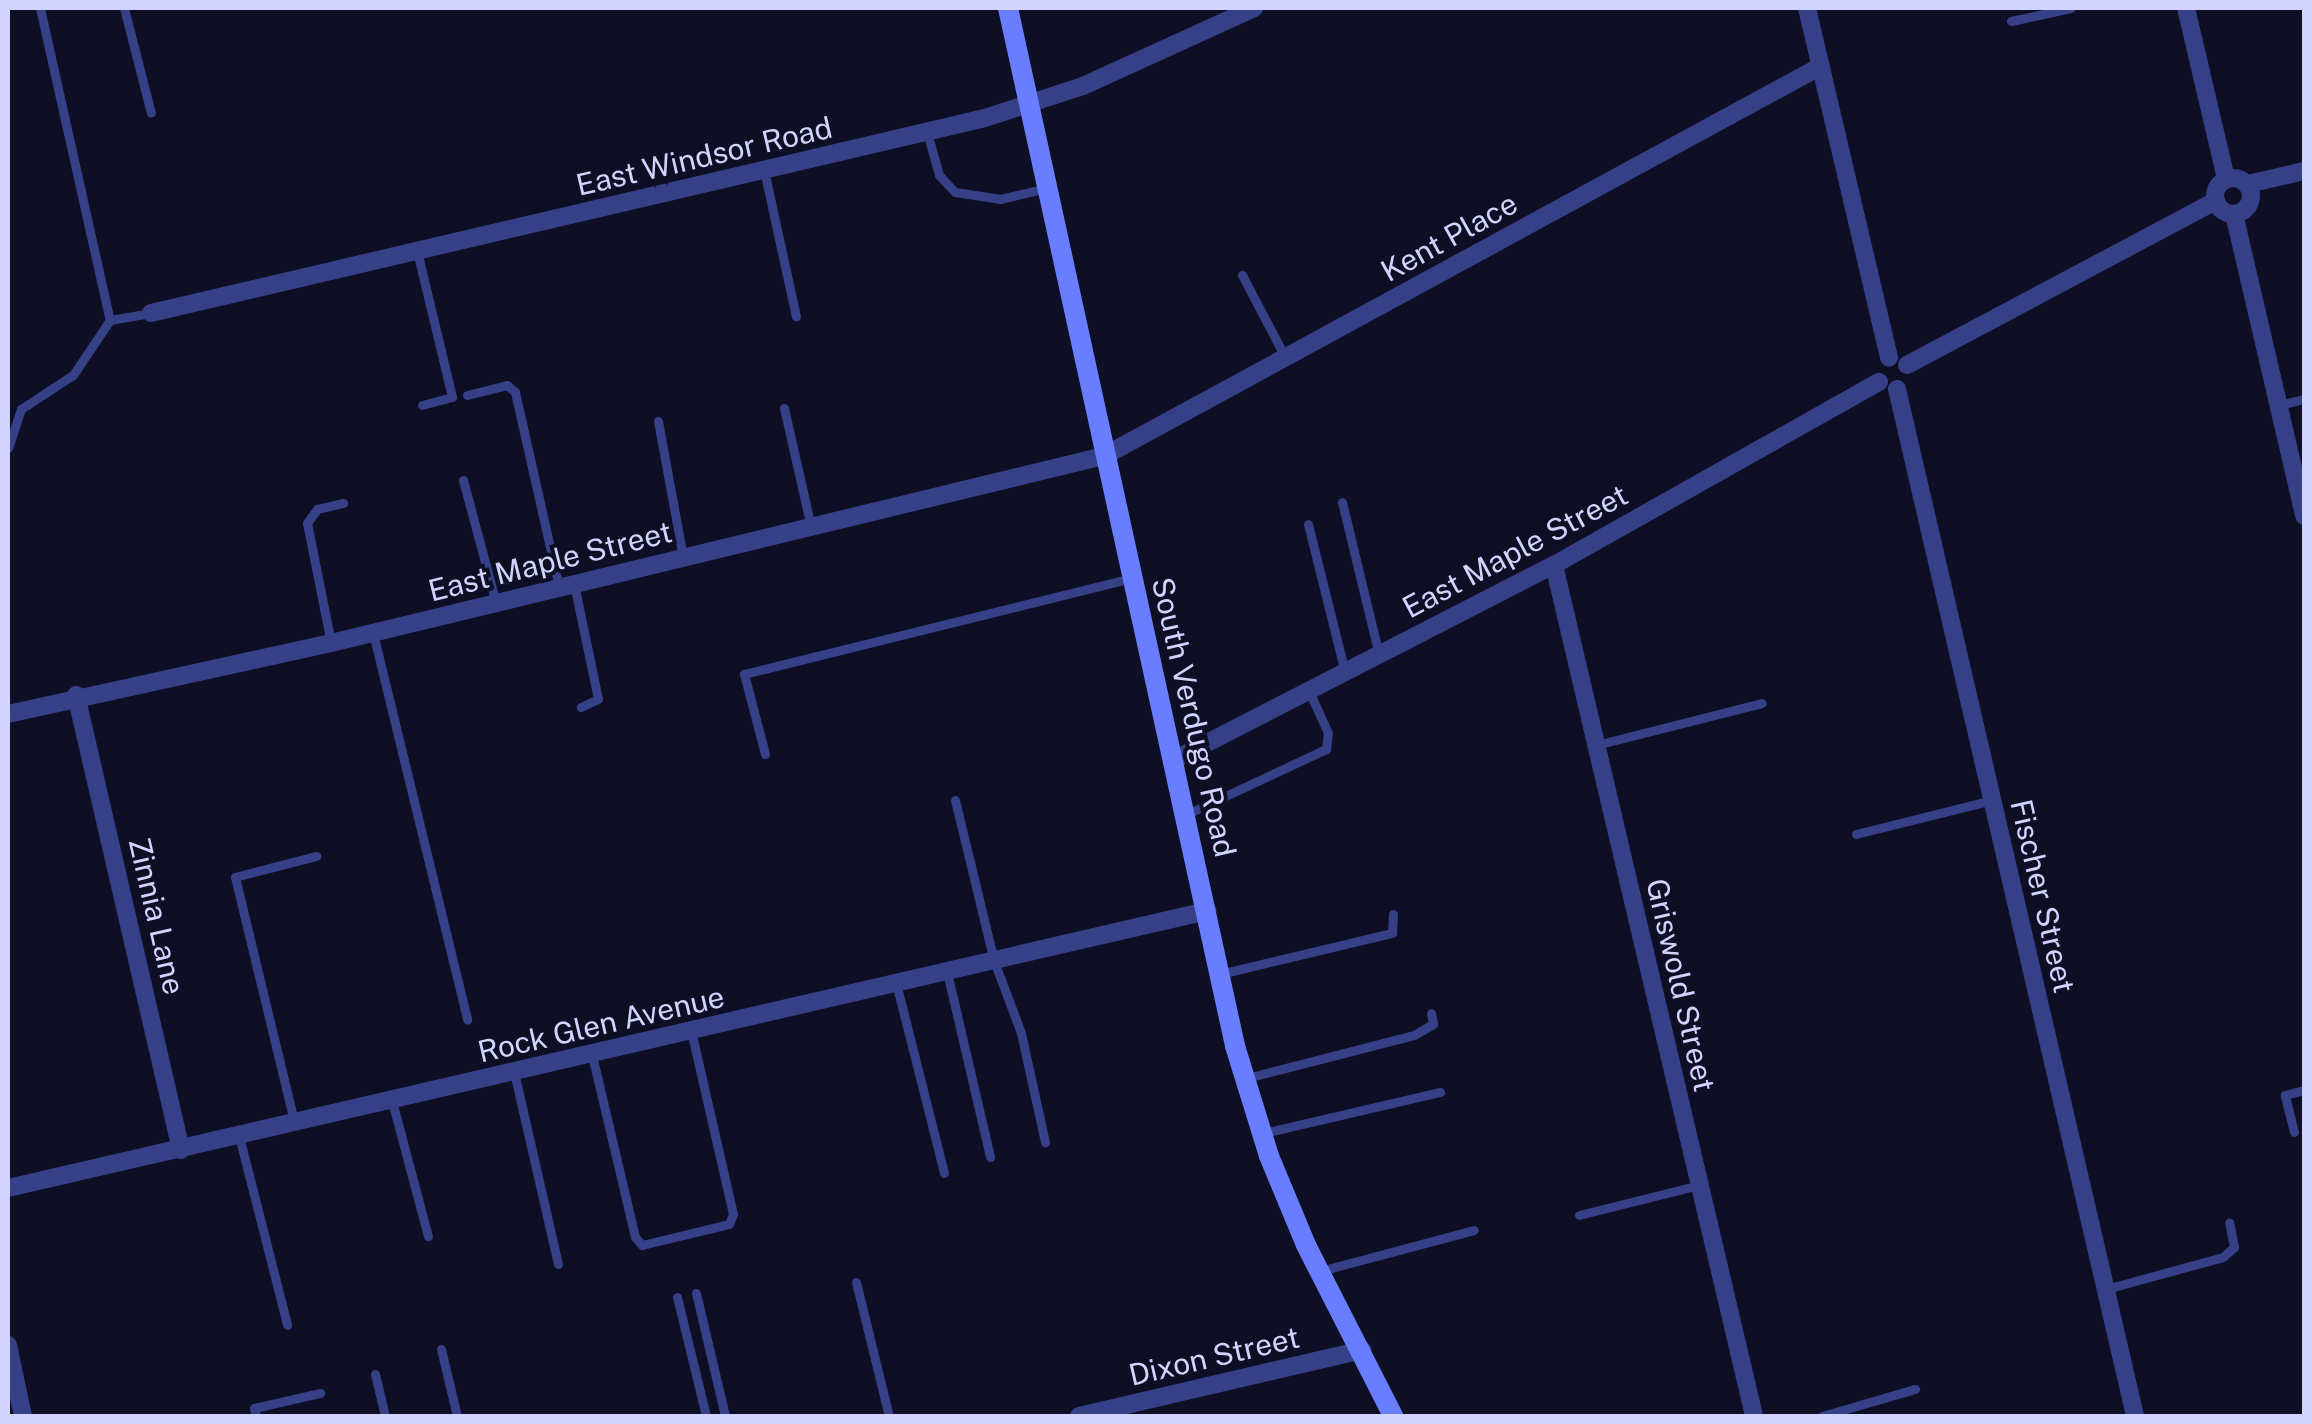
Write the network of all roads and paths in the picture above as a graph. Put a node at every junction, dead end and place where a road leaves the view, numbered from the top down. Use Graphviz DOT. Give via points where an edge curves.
graph roads {
  1 [pos="40,8"];
  2 [pos="124,8"];
  3 [pos="1008,8"];
  4 [pos="1254,8"];
  5 [pos="1807,8"];
  6 [pos="2072,8"];
  7 [pos="2186,8"];
  8 [pos="2011,21"];
  9 [pos="1820,66"];
  10 [pos="1029,104"];
  11 [pos="151,113"];
  12 [pos="927,132"];
  13 [pos="764,170"];
  14 [pos="2304,171"];
  15 [pos="2226,179"];
  16 [pos="2248,184"];
  17 [pos="1047,188"];
  18 [pos="2216,201"];
  19 [pos="2234,214"];
  20 [pos="416,251"];
  21 [pos="1242,275"];
  22 [pos="151,313"];
  23 [pos="796,317"];
  24 [pos="110,320"];
  25 [pos="1285,357"];
  26 [pos="1898,362"];
  27 [pos="1888,385"];
  28 [pos="468,394"];
  29 [pos="2304,399"];
  30 [pos="2278,405"];
  31 [pos="422,406"];
  32 [pos="784,408"];
  33 [pos="658,421"];
  34 [pos="8,448"];
  35 [pos="1104,456"];
  36 [pos="463,480"];
  37 [pos="1342,502"];
  38 [pos="342,503"];
  39 [pos="2304,516"];
  40 [pos="1308,524"];
  41 [pos="811,526"];
  42 [pos="683,556"];
  43 [pos="1554,565"];
  44 [pos="1131,578"];
  45 [pos="566,586"];
  46 [pos="496,603"];
  47 [pos="373,633"];
  48 [pos="332,643"];
  49 [pos="1379,655"];
  50 [pos="1345,672"];
  51 [pos="1308,691"];
  52 [pos="76,696"];
  53 [pos="1762,703"];
  54 [pos="581,707"];
  55 [pos="8,714"];
  56 [pos="1596,746"];
  57 [pos="765,754"];
  58 [pos="1172,760"];
  59 [pos="955,800"];
  60 [pos="1992,800"];
  61 [pos="1185,815"];
  62 [pos="1856,834"];
  63 [pos="316,856"];
  64 [pos="1207,911"];
  65 [pos="1393,914"];
  66 [pos="994,961"];
  67 [pos="947,972"];
  68 [pos="1220,974"];
  69 [pos="896,984"];
  70 [pos="1430,1014"];
  71 [pos="467,1020"];
  72 [pos="692,1031"];
  73 [pos="592,1054"];
  74 [pos="514,1072"];
  75 [pos="1244,1079"];
  76 [pos="2304,1090"];
  77 [pos="1440,1092"];
  78 [pos="392,1101"];
  79 [pos="295,1124"];
  80 [pos="2294,1132"];
  81 [pos="1262,1134"];
  82 [pos="239,1136"];
  83 [pos="1044,1142"];
  84 [pos="181,1150"];
  85 [pos="990,1157"];
  86 [pos="944,1173"];
  87 [pos="1700,1184"];
  88 [pos="8,1188"];
  89 [pos="1579,1215"];
  90 [pos="2229,1222"];
  91 [pos="1474,1230"];
  92 [pos="428,1236"];
  93 [pos="558,1264"];
  94 [pos="1320,1271"];
  95 [pos="856,1282"];
  96 [pos="2106,1290"];
  97 [pos="696,1293"];
  98 [pos="676,1297"];
  99 [pos="287,1326"];
  100 [pos="8,1345"];
  101 [pos="441,1349"];
  102 [pos="1362,1350"];
  103 [pos="375,1374"];
  104 [pos="1915,1389"];
  105 [pos="320,1393"];
  106 [pos="1099,1414"];
  107 [pos="24,1416"];
  108 [pos="256,1416"];
  109 [pos="386,1416"];
  110 [pos="456,1416"];
  111 [pos="706,1416"];
  112 [pos="726,1416"];
  113 [pos="888,1416"];
  114 [pos="1079,1416"];
  115 [pos="1393,1416"];
  116 [pos="1754,1416"];
  117 [pos="1822,1416"];
  118 [pos="2135,1416"];
  1 -- 24 [label="lane"];
  2 -- 11 [label="lane"];
  3 -- 10 [label="main road, South Verdugo Road"];
  4 -- 10 [label="street, East Windsor Road"];
  5 -- 9 [label="street"];
  6 -- 8 [label="lane"];
  7 -- 15 [label="street"];
  9 -- 25 [label="street, Kent Place"];
  9 -- 26 [label="street"];
  10 -- 12 [label="street, East Windsor Road"];
  10 -- 17 [label="main road, South Verdugo Road"];
  12 -- 13 [label="street, East Windsor Road"];
  12 -- 17 [label="lane" via="939,176 955,192 1000,199"];
  13 -- 20 [label="street, East Windsor Road"];
  13 -- 23 [label="lane"];
  14 -- 16 [label="street"];
  15 -- 16 [label="street"];
  15 -- 18 [label="street"];
  16 -- 19 [label="street" via="2251,200"];
  17 -- 35 [label="main road, South Verdugo Road"];
  18 -- 19 [label="street"];
  18 -- 26 [label="street"];
  19 -- 30 [label="street"];
  20 -- 22 [label="street, East Windsor Road"];
  20 -- 31 [label="lane" via="452,397"];
  21 -- 25 [label="lane"];
  22 -- 24 [label="lane"];
  24 -- 34 [label="lane" via="73,376 20,409"];
  25 -- 35 [label="street, Kent Place"];
  26 -- 27 [label="street" via="1908,379"];
  26 -- 27 [label="street" via="1878,367"];
  27 -- 43 [label="street, East Maple Street"];
  27 -- 60 [label="street, Fischer Street"];
  28 -- 45 [label="lane" via="507,385 515,392"];
  29 -- 30 [label="lane"];
  30 -- 39 [label="street"];
  32 -- 41 [label="lane"];
  33 -- 42 [label="lane"];
  35 -- 41 [label="street, East Maple Street"];
  35 -- 44 [label="main road, South Verdugo Road"];
  36 -- 46 [label="lane"];
  37 -- 49 [label="lane"];
  38 -- 48 [label="lane" via="318,509 307,523"];
  40 -- 50 [label="lane"];
  41 -- 42 [label="street, East Maple Street"];
  42 -- 45 [label="street, East Maple Street"];
  43 -- 49 [label="street, East Maple Street"];
  43 -- 56 [label="street, Griswold Street"];
  44 -- 57 [label="lane" via="744,674"];
  44 -- 58 [label="main road, South Verdugo Road"];
  45 -- 46 [label="street, East Maple Street"];
  45 -- 54 [label="lane" via="598,699"];
  46 -- 47 [label="street, East Maple Street"];
  47 -- 48 [label="street, East Maple Street"];
  47 -- 71 [label="lane"];
  48 -- 52 [label="street, East Maple Street"];
  49 -- 50 [label="street, East Maple Street"];
  50 -- 51 [label="street, East Maple Street"];
  51 -- 58 [label="street, East Maple Street"];
  51 -- 61 [label="lane" via="1330,742 1326,749"];
  52 -- 55 [label="street, East Maple Street"];
  52 -- 84 [label="street, Zinnia Lane"];
  53 -- 56 [label="lane"];
  56 -- 87 [label="street, Griswold Street"];
  58 -- 61 [label="main road, South Verdugo Road"];
  59 -- 66 [label="lane"];
  60 -- 62 [label="lane"];
  60 -- 96 [label="street, Fischer Street"];
  61 -- 64 [label="main road, South Verdugo Road"];
  63 -- 79 [label="lane" via="235,877"];
  64 -- 66 [label="street, Rock Glen Avenue"];
  64 -- 68 [label="main road, South Verdugo Road"];
  65 -- 68 [label="lane" via="1392,933"];
  66 -- 67 [label="street, Rock Glen Avenue"];
  66 -- 83 [label="lane" via="1020,1033"];
  67 -- 69 [label="street, Rock Glen Avenue"];
  67 -- 85 [label="lane"];
  68 -- 75 [label="main road, South Verdugo Road"];
  69 -- 72 [label="street, Rock Glen Avenue"];
  69 -- 86 [label="lane"];
  70 -- 75 [label="lane" via="1433,1024 1414,1035"];
  72 -- 73 [label="street, Rock Glen Avenue"];
  72 -- 73 [label="lane" via="733,1214 729,1224 642,1245"];
  73 -- 74 [label="street, Rock Glen Avenue"];
  74 -- 78 [label="street, Rock Glen Avenue"];
  74 -- 93 [label="lane"];
  75 -- 81 [label="main road, South Verdugo Road"];
  76 -- 80 [label="lane" via="2285,1095"];
  77 -- 81 [label="lane"];
  78 -- 79 [label="street, Rock Glen Avenue"];
  78 -- 92 [label="lane"];
  79 -- 82 [label="street, Rock Glen Avenue"];
  81 -- 94 [label="main road, South Verdugo Road"];
  82 -- 84 [label="street, Rock Glen Avenue"];
  82 -- 99 [label="lane"];
  84 -- 88 [label="street, Rock Glen Avenue"];
  87 -- 89 [label="lane"];
  87 -- 116 [label="street, Griswold Street"];
  90 -- 96 [label="lane" via="2234,1247 2223,1257"];
  91 -- 94 [label="lane"];
  94 -- 102 [label="main road, South Verdugo Road"];
  95 -- 113 [label="lane"];
  96 -- 118 [label="street, Fischer Street"];
  97 -- 112 [label="lane"];
  98 -- 111 [label="lane"];
  100 -- 107 [label="street"];
  101 -- 110 [label="lane"];
  102 -- 106 [label="street, Dixon Street"];
  102 -- 115 [label="main road, South Verdugo Road"];
  103 -- 109 [label="lane"];
  104 -- 117 [label="lane"];
  105 -- 108 [label="lane" via="254,1408"];
  106 -- 114 [label="street, Dixon Street"];
}
